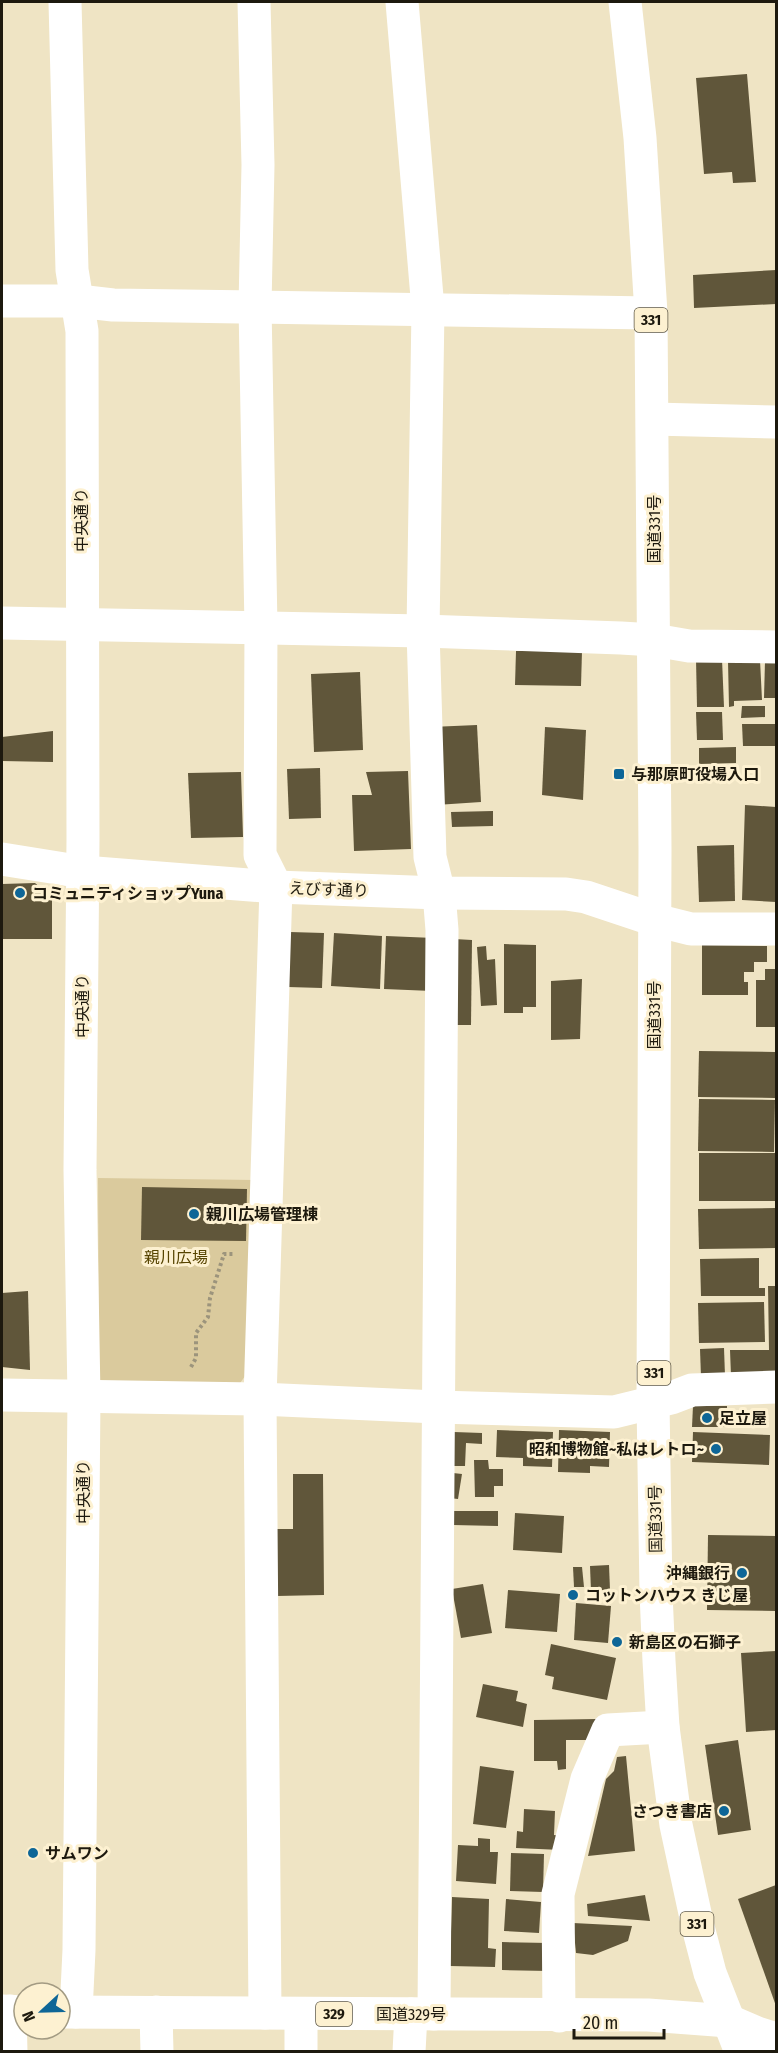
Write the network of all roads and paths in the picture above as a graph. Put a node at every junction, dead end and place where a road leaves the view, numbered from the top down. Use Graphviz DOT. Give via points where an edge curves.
graph roads {
  1 [pos="65,2"];
  2 [pos="254,2"];
  3 [pos="402,2"];
  4 [pos="625,2"];
  5 [pos="2,301"];
  6 [pos="78,302"];
  7 [pos="255,306"];
  8 [pos="428,309"];
  9 [pos="651,313"];
  10 [pos="653,419"];
  11 [pos="777,422"];
  12 [pos="2,623"];
  13 [pos="81,625"];
  14 [pos="261,627"];
  15 [pos="423,631"];
  16 [pos="654,640"];
  17 [pos="777,647"];
  18 [pos="2,859"];
  19 [pos="82,872"];
  20 [pos="276,887"];
  21 [pos="439,893"];
  22 [pos="655,921"];
  23 [pos="777,929"];
  24 [pos="264,1254"];
  25 [pos="777,1388"];
  26 [pos="2,1395"];
  27 [pos="84,1396"];
  28 [pos="187,1397"];
  29 [pos="260,1399"];
  30 [pos="653,1402"];
  31 [pos="437,1407"];
  32 [pos="663,1727"];
  33 [pos="72,1989"];
  34 [pos="12,2011"];
  35 [pos="72,2012"];
  36 [pos="156,2012"];
  37 [pos="265,2013"];
  38 [pos="301,2013"];
  39 [pos="422,2014"];
  40 [pos="558,2016"];
  41 [pos="729,2020"];
  42 [pos="777,2038"];
  43 [pos="11,2052"];
  44 [pos="157,2052"];
  45 [pos="301,2052"];
  46 [pos="409,2052"];
  47 [pos="741,2052"];
  1 -- 6 [label="main road, 中央通り" via="72,270"];
  2 -- 7 [label="main road" via="258,165"];
  3 -- 8 [label="main road"];
  4 -- 9 [label="main road, 国道331号 / 331" via="640,138"];
  5 -- 6 [label="main road"];
  6 -- 7 [label="main road"];
  6 -- 13 [label="main road, 中央通り"];
  7 -- 8 [label="main road"];
  7 -- 14 [label="main road"];
  8 -- 9 [label="main road"];
  8 -- 15 [label="main road"];
  9 -- 10 [label="main road, 国道331号 / 331"];
  10 -- 11 [label="main road"];
  10 -- 16 [label="main road, 国道331号 / 331"];
  12 -- 13 [label="main road"];
  13 -- 14 [label="main road"];
  13 -- 19 [label="main road, 中央通り"];
  14 -- 15 [label="main road"];
  14 -- 20 [label="main road" via="260,855"];
  15 -- 16 [label="main road"];
  15 -- 21 [label="main road" via="430,857"];
  16 -- 17 [label="main road" via="689,646"];
  16 -- 22 [label="main road, 国道331号 / 331"];
  18 -- 19 [label="main road, えびす通り"];
  19 -- 20 [label="main road, えびす通り"];
  19 -- 27 [label="main road, 中央通り" via="80,1170"];
  20 -- 21 [label="main road, えびす通り"];
  20 -- 24 [label="main road"];
  21 -- 22 [label="main road, えびす通り" via="566,894"];
  21 -- 31 [label="main road" via="442,930"];
  22 -- 23 [label="main road, えびす通り" via="691,930"];
  22 -- 30 [label="main road, 国道331号 / 331"];
  24 -- 28 [label="path" via="224,1254 208,1317 196,1333 196,1358 189,1369"];
  24 -- 29 [label="main road"];
  25 -- 30 [label="main road" via="692,1390"];
  26 -- 27 [label="main road"];
  27 -- 28 [label="main road"];
  27 -- 33 [label="main road, 中央通り" via="79,1950"];
  28 -- 29 [label="main road"];
  29 -- 31 [label="main road"];
  29 -- 37 [label="main road"];
  30 -- 31 [label="main road" via="614,1412"];
  30 -- 32 [label="main road, 国道331号 / 331"];
  31 -- 39 [label="main road"];
  32 -- 40 [label="main road" via="608,1730 587,1779 558,1894"];
  32 -- 41 [label="main road, 国道331号 / 331" via="676,1825 698,1927"];
  34 -- 43 [label="main road"];
  35 -- 36 [label="main road, 国道329号 / 329"];
  36 -- 37 [label="main road, 国道329号 / 329"];
  36 -- 44 [label="main road"];
  37 -- 38 [label="main road, 国道329号 / 329"];
  38 -- 39 [label="main road, 国道329号 / 329"];
  38 -- 45 [label="main road"];
  39 -- 40 [label="main road, 国道329号 / 329"];
  39 -- 46 [label="main road"];
  40 -- 41 [label="main road, 国道329号 / 329" via="648,2015"];
  41 -- 42 [label="main road"];
  41 -- 47 [label="main road"];
}
